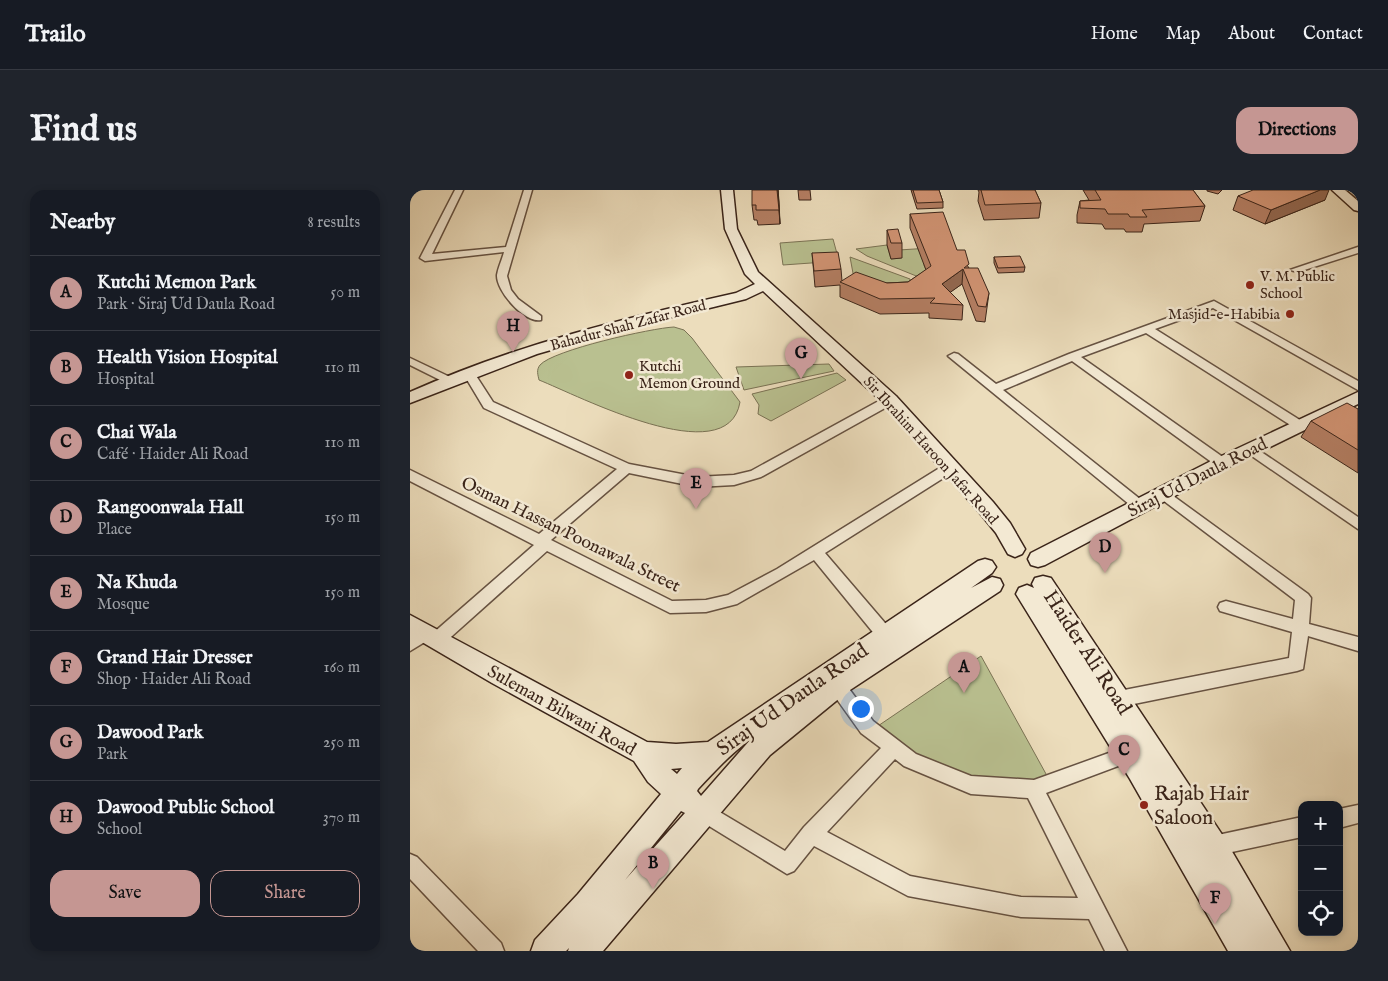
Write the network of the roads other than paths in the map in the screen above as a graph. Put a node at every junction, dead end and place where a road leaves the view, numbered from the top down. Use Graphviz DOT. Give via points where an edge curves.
graph roads {
  1 [pos="459,190"];
  2 [pos="528,190"];
  3 [pos="728,190"];
  4 [pos="1338,190"];
  5 [pos="1358,207"];
  6 [pos="510,249"];
  7 [pos="1358,250"];
  8 [pos="1295,270"];
  9 [pos="762,286"];
  10 [pos="537,318"];
  11 [pos="1147,328"];
  12 [pos="954,356"];
  13 [pos="1073,356"];
  14 [pos="410,361"];
  15 [pos="469,373"];
  16 [pos="448,380"];
  17 [pos="1358,386"];
  18 [pos="995,389"];
  19 [pos="410,398"];
  20 [pos="1358,398"];
  21 [pos="890,400"];
  22 [pos="1299,425"];
  23 [pos="1251,449"];
  24 [pos="1222,463"];
  25 [pos="951,467"];
  26 [pos="626,468"];
  27 [pos="410,475"];
  28 [pos="1165,495"];
  29 [pos="1140,506"];
  30 [pos="1358,524"];
  31 [pos="543,543"];
  32 [pos="1015,549"];
  33 [pos="815,552"];
  34 [pos="989,576"];
  35 [pos="1036,579"];
  36 [pos="1226,607"];
  37 [pos="1300,628"];
  38 [pos="420,636"];
  39 [pos="890,641"];
  40 [pos="1358,644"];
  41 [pos="833,680"];
  42 [pos="1119,699"];
  43 [pos="894,747"];
  44 [pos="643,753"];
  45 [pos="713,753"];
  46 [pos="1131,753"];
  47 [pos="741,768"];
  48 [pos="1034,789"];
  49 [pos="679,794"];
  50 [pos="702,812"];
  51 [pos="1358,814"];
  52 [pos="1343,818"];
  53 [pos="1298,828"];
  54 [pos="811,834"];
  55 [pos="1213,846"];
  56 [pos="410,864"];
  57 [pos="1095,909"];
  58 [pos="594,947"];
  59 [pos="493,951"];
  60 [pos="546,951"];
  61 [pos="1116,951"];
  62 [pos="1245,951"];
  63 [pos="1275,951"];
  1 -- 6 [label="street" via="425,258"];
  2 -- 6 [label="street"];
  3 -- 9 [label="main road, Sir Ibrahim Haroon Jafar Road" via="731,229 752,274"];
  4 -- 5 [label="main road"];
  6 -- 10 [label="street" via="502,276 504,289 519,308"];
  7 -- 8 [label="street"];
  9 -- 15 [label="main road, Bahadur Shah Zafar Road" via="741,296 585,334"];
  9 -- 21 [label="main road, Sir Ibrahim Haroon Jafar Road"];
  11 -- 13 [label="street"];
  11 -- 17 [label="street" via="1214,304"];
  11 -- 22 [label="street"];
  12 -- 18 [label="street"];
  13 -- 18 [label="street"];
  13 -- 24 [label="street"];
  14 -- 16 [label="street"];
  15 -- 16 [label="main road, Bahadur Shah Zafar Road"];
  15 -- 26 [label="street" via="488,405"];
  16 -- 19 [label="main road, Bahadur Shah Zafar Road"];
  18 -- 29 [label="street"];
  20 -- 22 [label="main road, Siraj Ud Daula Road" via="1338,413"];
  21 -- 25 [label="main road, Sir Ibrahim Haroon Jafar Road"];
  21 -- 26 [label="street" via="756,474 734,480 697,482"];
  22 -- 23 [label="main road, Siraj Ud Daula Road"];
  23 -- 24 [label="main road, Siraj Ud Daula Road"];
  23 -- 30 [label="street"];
  24 -- 28 [label="main road, Siraj Ud Daula Road"];
  25 -- 32 [label="main road, Sir Ibrahim Haroon Jafar Road" via="1003,528"];
  25 -- 33 [label="street, Osman Hassan Poonawala Street"];
  26 -- 31 [label="street"];
  27 -- 31 [label="street, Osman Hassan Poonawala Street"];
  28 -- 29 [label="main road, Siraj Ud Daula Road"];
  28 -- 37 [label="street" via="1303,598"];
  29 -- 35 [label="main road, Siraj Ud Daula Road"];
  31 -- 33 [label="street, Osman Hassan Poonawala Street" via="670,607 706,606 732,600 782,574"];
  31 -- 38 [label="street"];
  32 -- 34 [label="main road" via="998,552 987,560"];
  32 -- 35 [label="main road" via="1027,552"];
  33 -- 39 [label="street"];
  34 -- 35 [label="main road" via="1008,594"];
  34 -- 39 [label="main road, Siraj Ud Daula Road"];
  35 -- 42 [label="main road, Haider Ali Road"];
  35 -- 46 [label="main road, Haider Ali Road"];
  36 -- 37 [label="street"];
  37 -- 40 [label="street"];
  37 -- 42 [label="street" via="1297,664"];
  38 -- 44 [label="main road, Suleman Bilwani Road"];
  39 -- 41 [label="main road, Siraj Ud Daula Road"];
  41 -- 43 [label="street" via="867,727"];
  41 -- 45 [label="main road, Siraj Ud Daula Road" via="732,737"];
  41 -- 47 [label="main road, Siraj Ud Daula Road"];
  42 -- 55 [label="main road, Haider Ali Road"];
  43 -- 48 [label="street" via="910,760 971,785"];
  43 -- 54 [label="street"];
  44 -- 45 [label="main road" via="657,757"];
  44 -- 49 [label="main road, Suleman Bilwani Road" via="657,773"];
  45 -- 47 [label="main road"];
  45 -- 49 [label="main road, Siraj Ud Daula Road"];
  46 -- 48 [label="street"];
  46 -- 62 [label="main road, Haider Ali Road" via="1210,885"];
  47 -- 50 [label="main road, Siraj Ud Daula Road"];
  48 -- 57 [label="street"];
  49 -- 50 [label="main road, Suleman Bilwani Road"];
  49 -- 60 [label="main road, Siraj Ud Daula Road"];
  50 -- 54 [label="street" via="787,864"];
  50 -- 58 [label="main road, Siraj Ud Daula Road"];
  51 -- 52 [label="street"];
  53 -- 55 [label="street"];
  54 -- 57 [label="street" via="908,886 1021,907"];
  55 -- 63 [label="main road, Haider Ali Road"];
  56 -- 59 [label="street"];
  57 -- 61 [label="street"];
}
